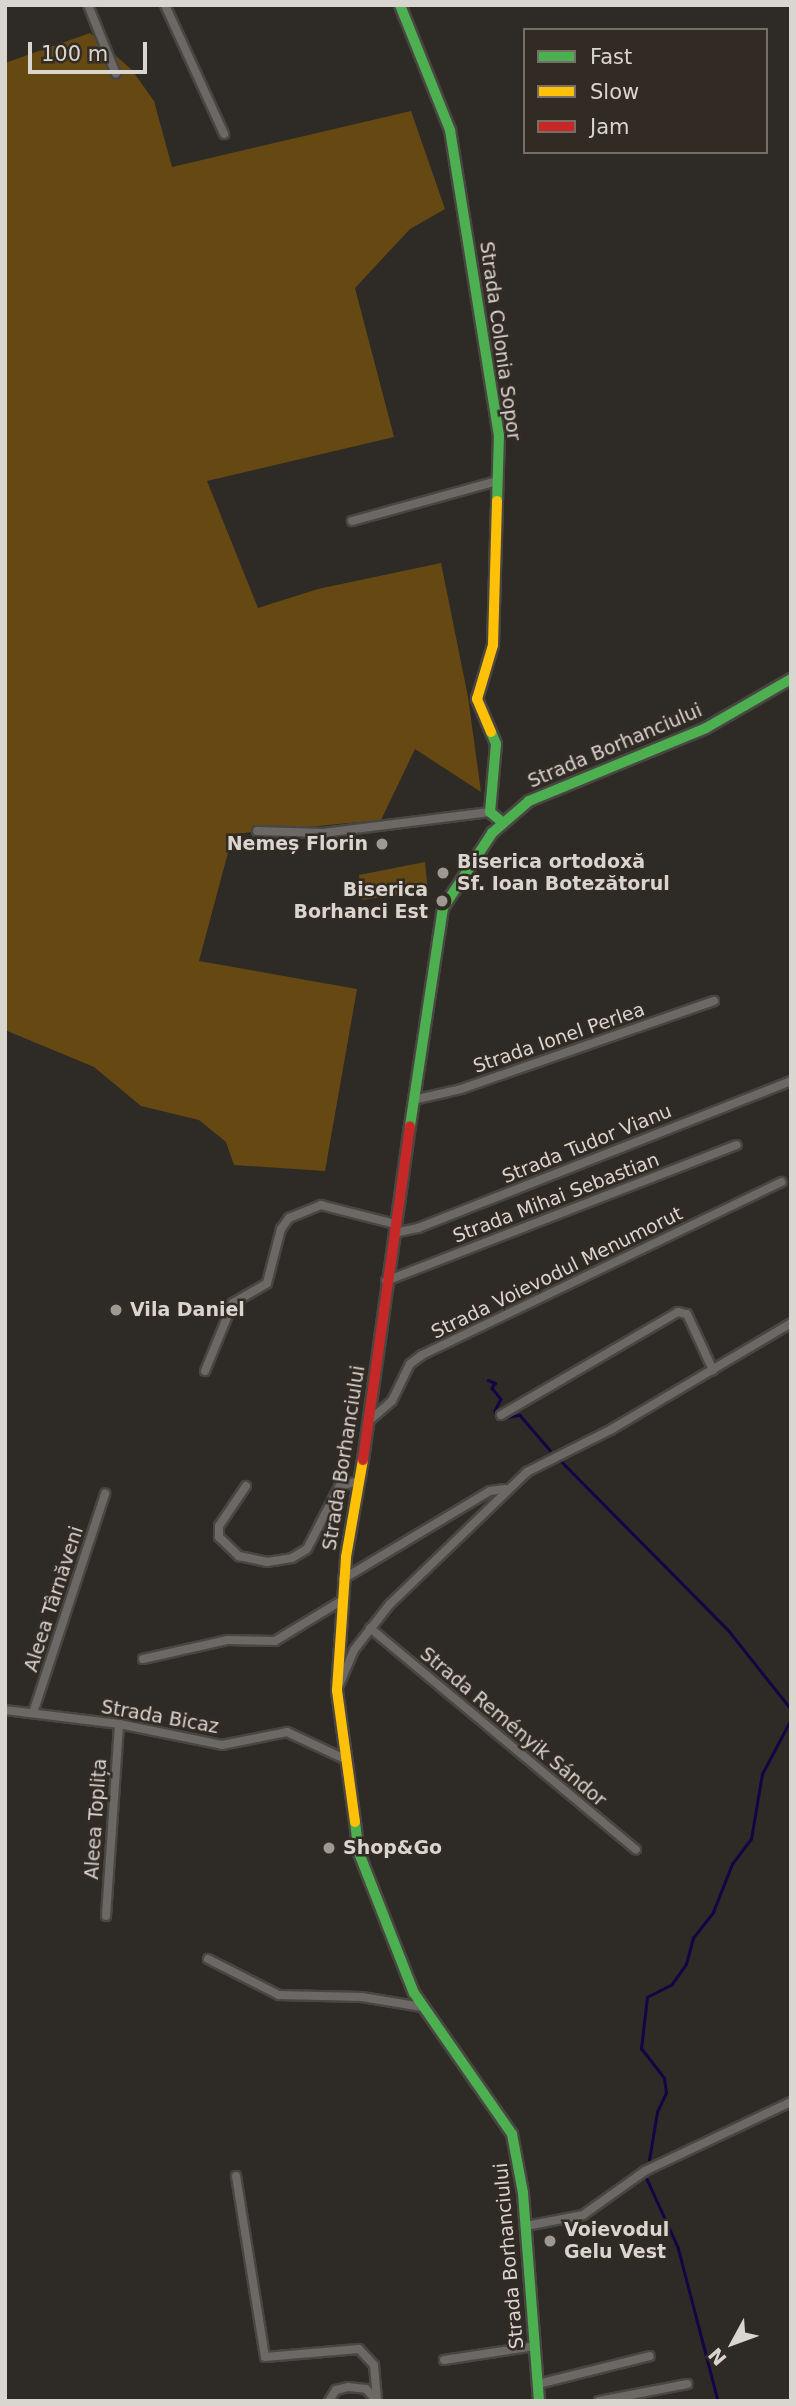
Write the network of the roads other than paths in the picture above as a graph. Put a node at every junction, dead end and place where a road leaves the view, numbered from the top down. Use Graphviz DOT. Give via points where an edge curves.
graph roads {
  1 [pos="88,5"];
  2 [pos="165,5"];
  3 [pos="400,5"];
  4 [pos="116,74"];
  5 [pos="224,134"];
  6 [pos="497,481"];
  7 [pos="352,521"];
  8 [pos="791,678"];
  9 [pos="490,811"];
  10 [pos="502,822"];
  11 [pos="257,831"];
  12 [pos="714,1001"];
  13 [pos="791,1081"];
  14 [pos="412,1100"];
  15 [pos="737,1145"];
  16 [pos="782,1182"];
  17 [pos="394,1228"];
  18 [pos="386,1281"];
  19 [pos="791,1323"];
  20 [pos="713,1370"];
  21 [pos="205,1371"];
  22 [pos="501,1415"];
  23 [pos="370,1420"];
  24 [pos="360,1480"];
  25 [pos="246,1486"];
  26 [pos="506,1489"];
  27 [pos="105,1494"];
  28 [pos="344,1579"];
  29 [pos="341,1601"];
  30 [pos="370,1628"];
  31 [pos="143,1659"];
  32 [pos="337,1690"];
  33 [pos="5,1710"];
  34 [pos="33,1713"];
  35 [pos="119,1724"];
  36 [pos="345,1759"];
  37 [pos="636,1850"];
  38 [pos="106,1916"];
  39 [pos="208,1959"];
  40 [pos="422,2007"];
  41 [pos="791,2102"];
  42 [pos="236,2176"];
  43 [pos="526,2226"];
  44 [pos="535,2346"];
  45 [pos="650,2357"];
  46 [pos="444,2360"];
  47 [pos="538,2384"];
  48 [pos="687,2384"];
  49 [pos="329,2401"];
  50 [pos="377,2401"];
  51 [pos="539,2401"];
  52 [pos="599,2401"];
  1 -- 4 [label="street"];
  2 -- 5 [label="street"];
  3 -- 6 [label="main road, Strada Colonia Sopor" via="450,130 499,435"];
  6 -- 7 [label="street"];
  6 -- 9 [label="main road, Strada Colonia Sopor" via="493,645 477,699 496,744"];
  8 -- 10 [label="main road, Strada Borhanciului" via="706,728 545,792"];
  9 -- 10 [label="main road"];
  9 -- 11 [label="street" via="323,833"];
  10 -- 14 [label="main road, Strada Borhanciului" via="443,908"];
  12 -- 14 [label="street, Strada Ionel Perlea" via="461,1088"];
  13 -- 17 [label="street, Strada Tudor Vianu" via="418,1228"];
  14 -- 17 [label="main road, Strada Borhanciului"];
  15 -- 18 [label="street, Strada Mihai Sebastian"];
  16 -- 23 [label="street, Strada Voievodul Menumorut" via="422,1354 410,1364 392,1401"];
  17 -- 18 [label="main road, Strada Borhanciului"];
  17 -- 21 [label="street" via="321,1205 289,1218 281,1229 267,1283 233,1303"];
  18 -- 23 [label="main road, Strada Borhanciului"];
  19 -- 20 [label="street"];
  20 -- 22 [label="street" via="687,1314 678,1312"];
  20 -- 26 [label="street" via="612,1429 555,1454"];
  23 -- 24 [label="main road, Strada Borhanciului"];
  24 -- 25 [label="street" via="339,1487 307,1549 292,1558 267,1562 239,1556 219,1537 219,1526"];
  24 -- 28 [label="main road, Strada Borhanciului"];
  26 -- 28 [label="street" via="490,1491"];
  26 -- 30 [label="street"];
  27 -- 34 [label="street, Aleea Târnăveni"];
  28 -- 29 [label="main road, Strada Borhanciului"];
  29 -- 31 [label="street" via="275,1641 228,1640"];
  29 -- 32 [label="main road, Strada Borhanciului"];
  30 -- 32 [label="street" via="354,1650"];
  30 -- 37 [label="street, Strada Reményik Sándor"];
  32 -- 36 [label="main road, Strada Borhanciului"];
  33 -- 34 [label="street, Strada Bicaz"];
  34 -- 35 [label="street, Strada Bicaz"];
  35 -- 36 [label="street, Strada Bicaz" via="222,1745 287,1732"];
  35 -- 38 [label="street, Aleea Toplița"];
  36 -- 40 [label="main road, Strada Borhanciului" via="365,1873"];
  39 -- 40 [label="street" via="279,1995 362,1997"];
  40 -- 43 [label="main road, Strada Borhanciului" via="509,2127 519,2159"];
  41 -- 43 [label="street" via="646,2171 583,2215"];
  42 -- 50 [label="street" via="265,2357 359,2349 374,2365"];
  43 -- 44 [label="main road, Strada Borhanciului"];
  44 -- 46 [label="street"];
  44 -- 47 [label="main road, Strada Borhanciului"];
  45 -- 47 [label="street"];
  47 -- 51 [label="main road, Strada Borhanciului"];
  48 -- 52 [label="street"];
  49 -- 50 [label="street" via="336,2390 356,2387 368,2390"];
}
